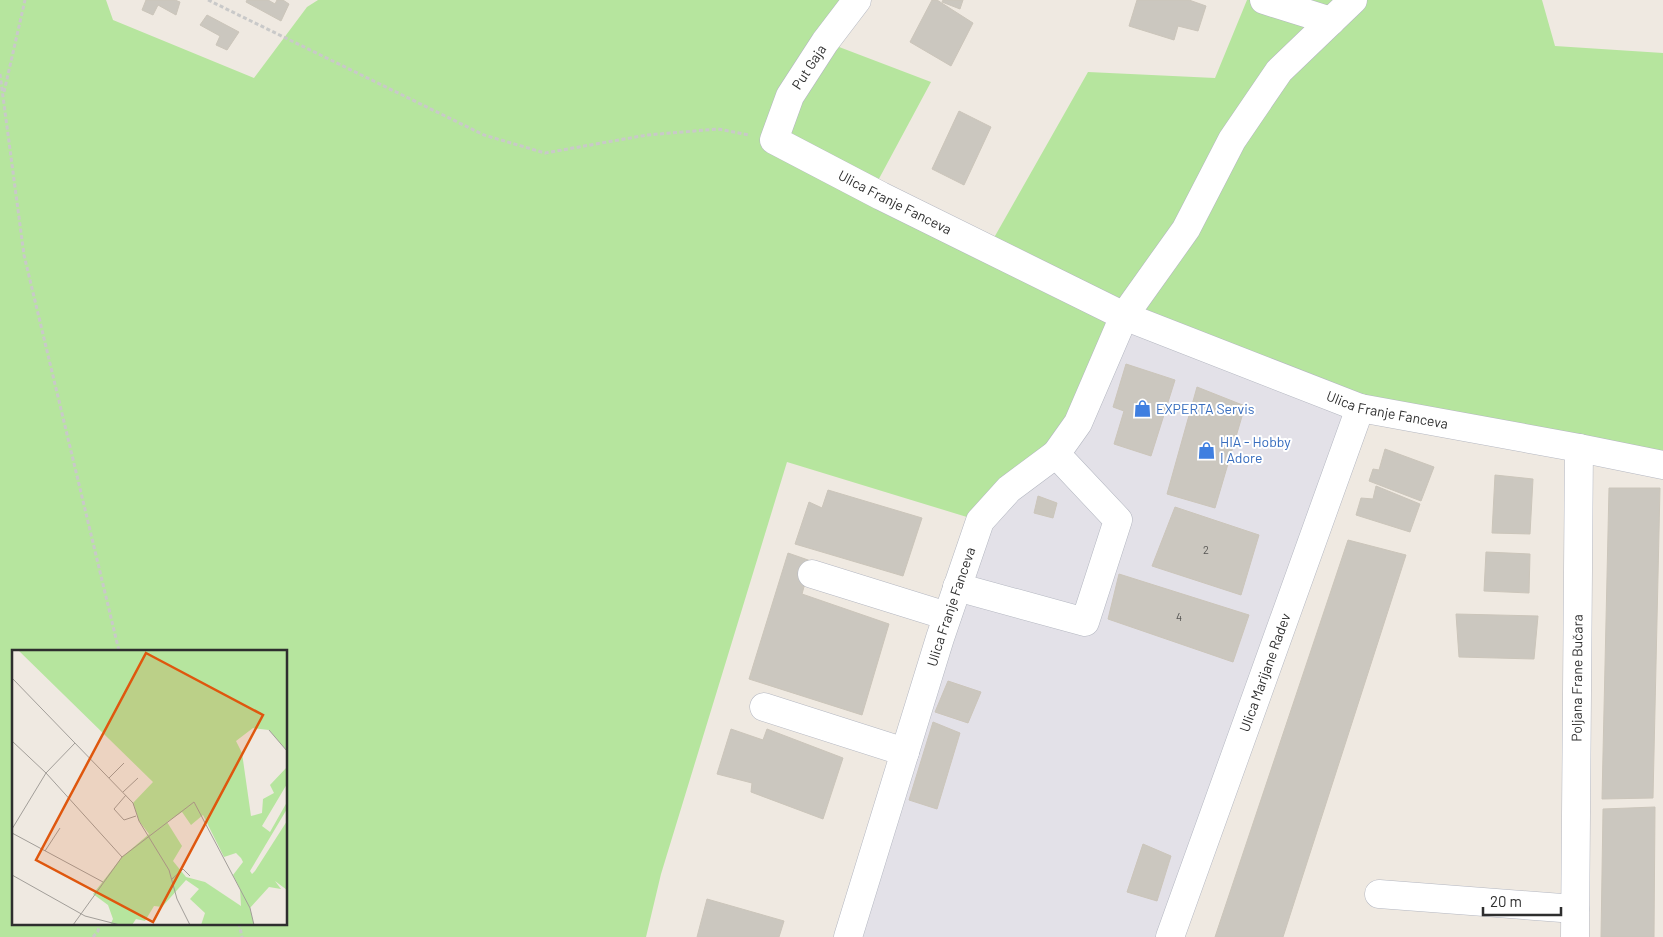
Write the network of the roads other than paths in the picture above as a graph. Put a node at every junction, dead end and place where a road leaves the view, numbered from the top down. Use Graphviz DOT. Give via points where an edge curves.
graph roads {
  1 [pos="857,0"];
  2 [pos="1264,0"];
  3 [pos="1353,0"];
  4 [pos="1331,21"];
  5 [pos="774,140"];
  6 [pos="1124,316"];
  7 [pos="1360,408"];
  8 [pos="1579,448"];
  9 [pos="1056,454"];
  10 [pos="1663,465"];
  11 [pos="812,574"];
  12 [pos="957,587"];
  13 [pos="947,616"];
  14 [pos="764,707"];
  15 [pos="904,752"];
  16 [pos="1379,894"];
  17 [pos="1575,909"];
  18 [pos="848,937"];
  19 [pos="1170,937"];
  20 [pos="1575,937"];
  1 -- 5 [label="street, Put Gaja" via="790,96"];
  2 -- 4 [label="street"];
  3 -- 4 [label="street"];
  4 -- 6 [label="street" via="1279,71 1232,140 1186,229"];
  5 -- 6 [label="street, Ulica Franje Fanceva"];
  6 -- 7 [label="street, Ulica Franje Fanceva"];
  6 -- 9 [label="street, Ulica Franje Fanceva" via="1078,423"];
  7 -- 8 [label="street, Ulica Franje Fanceva"];
  7 -- 19 [label="street, Ulica Marijane Radev"];
  8 -- 10 [label="street, Ulica Franje Fanceva"];
  8 -- 17 [label="street, Poljana Frane Bučara"];
  9 -- 12 [label="street, Ulica Franje Fanceva" via="1009,489 980,521"];
  9 -- 12 [label="street" via="1118,520 1085,622"];
  11 -- 13 [label="street"];
  12 -- 13 [label="street, Ulica Franje Fanceva"];
  13 -- 15 [label="street, Ulica Franje Fanceva"];
  14 -- 15 [label="street"];
  15 -- 18 [label="street, Ulica Franje Fanceva"];
  16 -- 17 [label="street"];
  17 -- 20 [label="street, Poljana Frane Bučara"];
}
